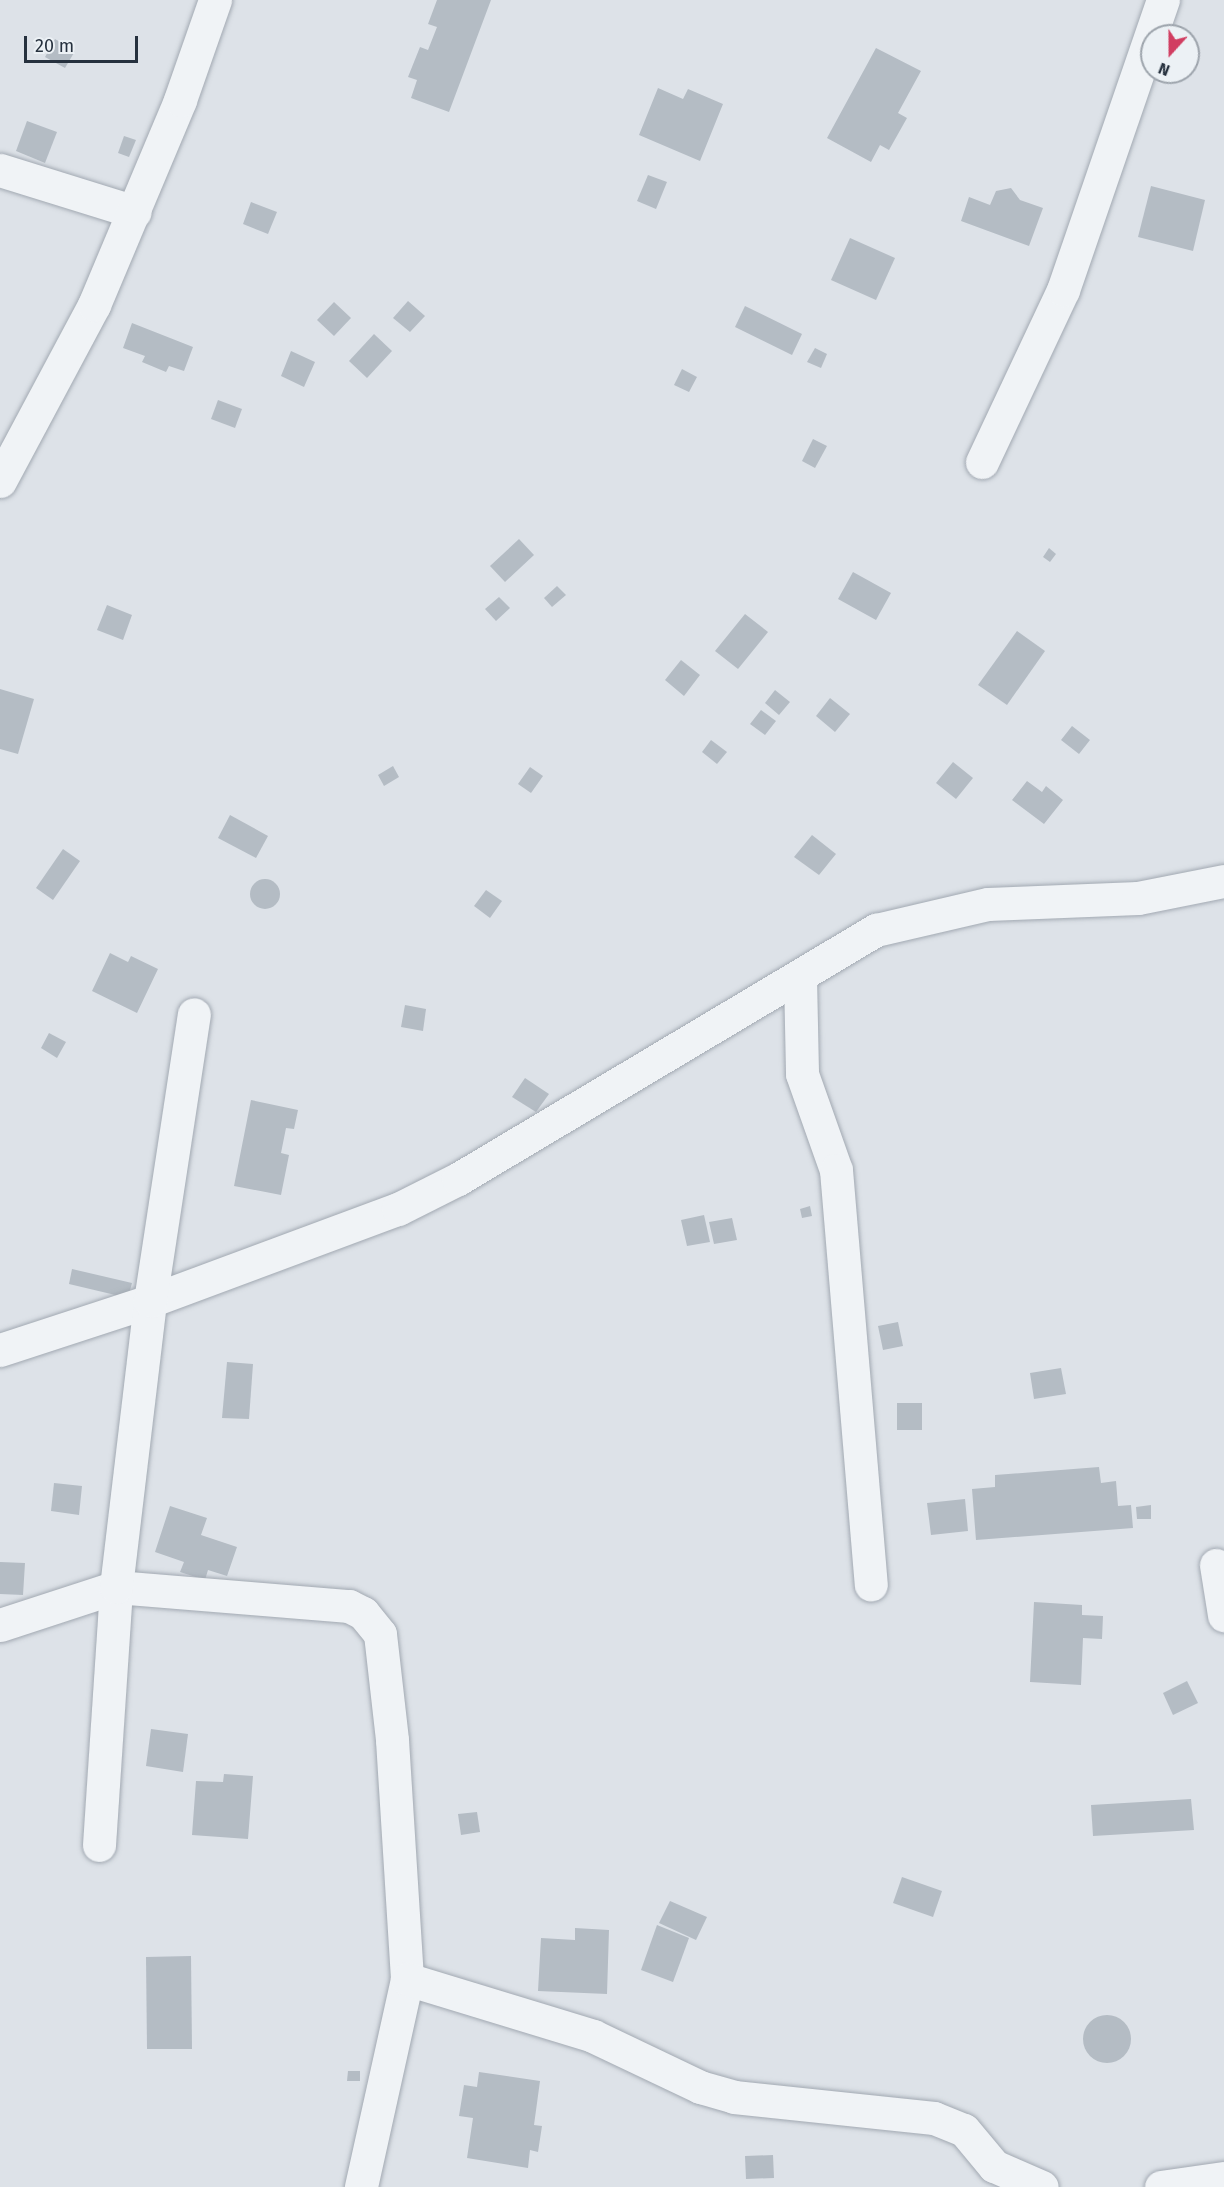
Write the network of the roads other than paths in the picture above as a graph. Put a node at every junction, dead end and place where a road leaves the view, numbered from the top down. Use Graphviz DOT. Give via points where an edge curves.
graph roads {
  1 [pos="215,0"];
  2 [pos="1163,0"];
  3 [pos="0,170"];
  4 [pos="135,212"];
  5 [pos="982,462"];
  6 [pos="0,481"];
  7 [pos="1224,881"];
  8 [pos="800,977"];
  9 [pos="194,1014"];
  10 [pos="150,1301"];
  11 [pos="0,1350"];
  12 [pos="1216,1565"];
  13 [pos="871,1585"];
  14 [pos="116,1587"];
  15 [pos="1224,1615"];
  16 [pos="0,1625"];
  17 [pos="99,1845"];
  18 [pos="407,1979"];
  19 [pos="1224,2178"];
  20 [pos="361,2187"];
  21 [pos="1042,2187"];
  22 [pos="1161,2187"];
  1 -- 4 [label="street"];
  2 -- 5 [label="street" via="1063,290"];
  3 -- 4 [label="street"];
  4 -- 6 [label="street" via="81,331"];
  7 -- 8 [label="street" via="1138,898 988,904 876,930"];
  8 -- 10 [label="street" via="458,1179 398,1209"];
  8 -- 13 [label="street" via="802,1074 836,1170"];
  9 -- 10 [label="street"];
  10 -- 11 [label="street"];
  10 -- 14 [label="street"];
  12 -- 15 [label="street"];
  14 -- 16 [label="street"];
  14 -- 17 [label="street"];
  14 -- 18 [label="street" via="349,1606 363,1613 380,1634 392,1740"];
  18 -- 20 [label="street"];
  18 -- 21 [label="street" via="593,2036 700,2087 734,2097 933,2118 964,2130 994,2166"];
  19 -- 22 [label="street"];
}
